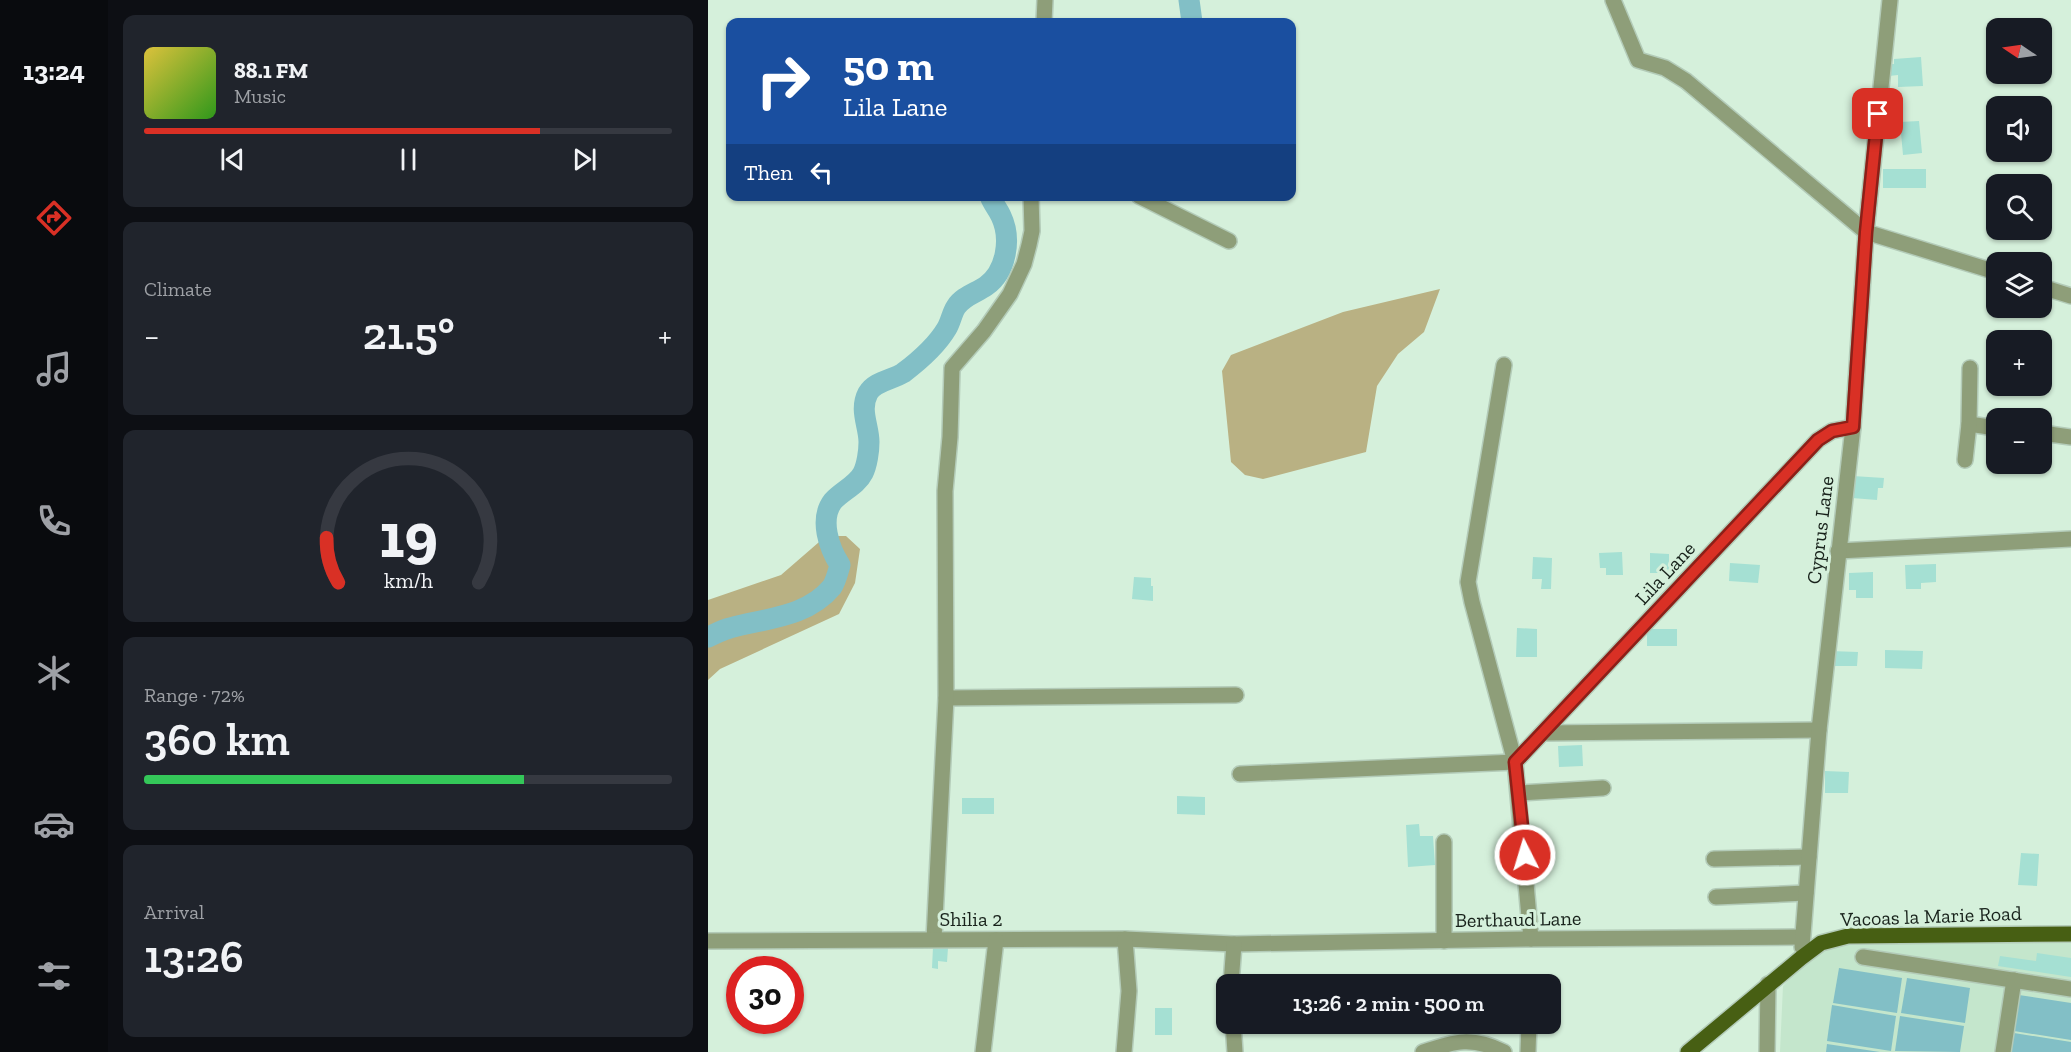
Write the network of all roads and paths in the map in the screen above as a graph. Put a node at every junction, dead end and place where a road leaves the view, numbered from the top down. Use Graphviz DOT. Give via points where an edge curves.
graph roads {
  1 [pos="1045,0"];
  2 [pos="1613,0"];
  3 [pos="1890,0"];
  4 [pos="1044,18"];
  5 [pos="1031,201"];
  6 [pos="1149,201"];
  7 [pos="1866,232"];
  8 [pos="1229,241"];
  9 [pos="1986,269"];
  10 [pos="2052,289"];
  11 [pos="2071,296"];
  12 [pos="1503,365"];
  13 [pos="1970,368"];
  14 [pos="1969,424"];
  15 [pos="1853,427"];
  16 [pos="1986,427"];
  17 [pos="2052,434"];
  18 [pos="2071,437"];
  19 [pos="1965,460"];
  20 [pos="2071,539"];
  21 [pos="1838,551"];
  22 [pos="1236,695"];
  23 [pos="946,698"];
  24 [pos="1819,730"];
  25 [pos="1545,733"];
  26 [pos="1515,762"];
  27 [pos="1240,774"];
  28 [pos="1603,788"];
  29 [pos="1520,793"];
  30 [pos="1444,842"];
  31 [pos="1809,857"];
  32 [pos="1714,859"];
  33 [pos="1806,893"];
  34 [pos="1716,897"];
  35 [pos="2071,934"];
  36 [pos="1802,937"];
  37 [pos="934,939"];
  38 [pos="1125,939"];
  39 [pos="1532,939"];
  40 [pos="996,940"];
  41 [pos="708,941"];
  42 [pos="1444,941"];
  43 [pos="1234,944"];
  44 [pos="1863,957"];
  45 [pos="1801,958"];
  46 [pos="1232,974"];
  47 [pos="2014,980"];
  48 [pos="1768,984"];
  49 [pos="2071,989"];
  50 [pos="1234,1034"];
  51 [pos="1529,1034"];
  52 [pos="983,1052"];
  53 [pos="1124,1052"];
  54 [pos="1235,1052"];
  55 [pos="1423,1052"];
  56 [pos="1504,1052"];
  57 [pos="1528,1052"];
  58 [pos="1688,1052"];
  59 [pos="1767,1052"];
  60 [pos="2003,1052"];
  1 -- 4 [label="street"];
  2 -- 7 [label="street" via="1638,60 1665,68 1686,81"];
  3 -- 7 [label="street, Cyprus Lane"];
  5 -- 23 [label="street" via="1029,245 1010,294 952,368 945,491"];
  6 -- 8 [label="street"];
  7 -- 9 [label="street"];
  7 -- 15 [label="street, Cyprus Lane"];
  10 -- 11 [label="street"];
  12 -- 26 [label="street" via="1468,582"];
  13 -- 14 [label="street"];
  14 -- 16 [label="street"];
  14 -- 19 [label="street"];
  15 -- 21 [label="street, Cyprus Lane"];
  15 -- 25 [label="street, Lila Lane" via="1832,431 1818,440"];
  17 -- 18 [label="street"];
  20 -- 21 [label="street"];
  21 -- 24 [label="street, Cyprus Lane"];
  22 -- 23 [label="street"];
  23 -- 37 [label="street"];
  24 -- 25 [label="street"];
  24 -- 31 [label="street, Cyprus Lane"];
  25 -- 26 [label="street, Lila Lane"];
  26 -- 27 [label="street"];
  26 -- 29 [label="street"];
  28 -- 29 [label="street"];
  29 -- 39 [label="street"];
  30 -- 42 [label="street"];
  31 -- 32 [label="street"];
  31 -- 33 [label="street, Cyprus Lane"];
  33 -- 34 [label="street"];
  33 -- 36 [label="street, Cyprus Lane"];
  35 -- 45 [label="main road, Vacoas la Marie Road" via="1848,936 1821,943"];
  36 -- 39 [label="street, Berthaud Lane"];
  36 -- 45 [label="street, Cyprus Lane"];
  37 -- 40 [label="street, Shilia 2"];
  37 -- 41 [label="street, Shilia 2"];
  38 -- 40 [label="street, Shilia 2"];
  38 -- 43 [label="street, Shilia 2"];
  38 -- 53 [label="street" via="1130,991"];
  39 -- 42 [label="street, Berthaud Lane"];
  40 -- 52 [label="street"];
  42 -- 43 [label="street, Berthaud Lane"];
  43 -- 46 [label="street"];
  44 -- 47 [label="street"];
  45 -- 48 [label="main road, Vacoas la Marie Road"];
  47 -- 49 [label="street"];
  47 -- 60 [label="street"];
  48 -- 58 [label="main road, Vacoas la Marie Road"];
  48 -- 59 [label="street"];
  50 -- 54 [label="street"];
  51 -- 57 [label="street"];
  55 -- 56 [label="street" via="1468,1040"];
}
